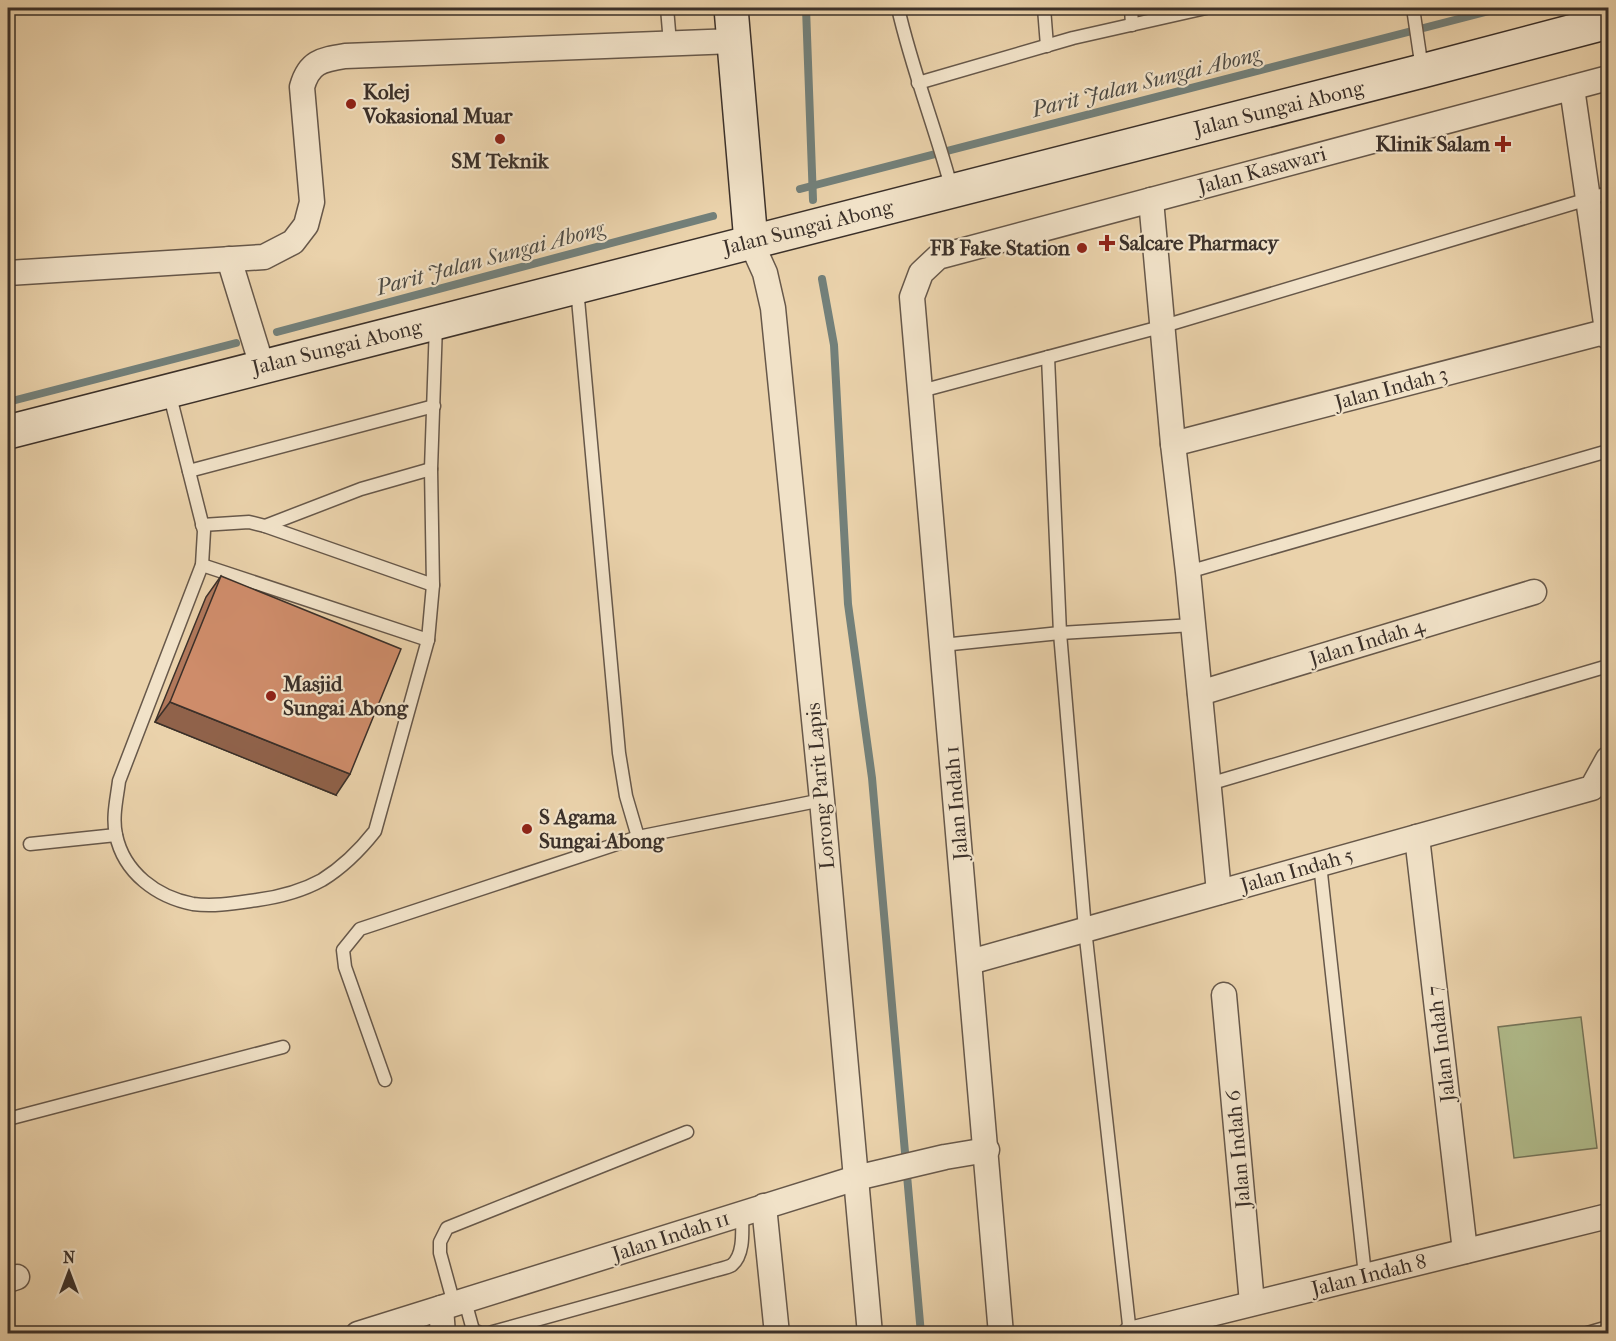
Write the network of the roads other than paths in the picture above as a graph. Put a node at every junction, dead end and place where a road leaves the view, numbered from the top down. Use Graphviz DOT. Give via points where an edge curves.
graph roads {
  1 [pos="667,8"];
  2 [pos="731,8"];
  3 [pos="898,8"];
  4 [pos="1044,8"];
  5 [pos="1131,8"];
  6 [pos="1206,8"];
  7 [pos="1413,8"];
  8 [pos="1608,22"];
  9 [pos="1132,25"];
  10 [pos="734,41"];
  11 [pos="669,43"];
  12 [pos="1047,46"];
  13 [pos="1421,56"];
  14 [pos="1608,78"];
  15 [pos="918,83"];
  16 [pos="1572,88"];
  17 [pos="949,179"];
  18 [pos="1598,195"];
  19 [pos="1151,200"];
  20 [pos="751,242"];
  21 [pos="229,260"];
  22 [pos="8,273"];
  23 [pos="921,273"];
  24 [pos="577,286"];
  25 [pos="436,322"];
  26 [pos="1164,326"];
  27 [pos="1608,331"];
  28 [pos="1608,337"];
  29 [pos="1048,357"];
  30 [pos="262,366"];
  31 [pos="168,391"];
  32 [pos="921,391"];
  33 [pos="434,406"];
  34 [pos="8,432"];
  35 [pos="1173,444"];
  36 [pos="1608,451"];
  37 [pos="431,470"];
  38 [pos="189,471"];
  39 [pos="202,525"];
  40 [pos="265,526"];
  41 [pos="202,566"];
  42 [pos="1188,572"];
  43 [pos="433,585"];
  44 [pos="1534,592"];
  45 [pos="1193,625"];
  46 [pos="1060,633"];
  47 [pos="428,640"];
  48 [pos="942,645"];
  49 [pos="1608,666"];
  50 [pos="1200,693"];
  51 [pos="1608,759"];
  52 [pos="1209,784"];
  53 [pos="822,800"];
  54 [pos="116,835"];
  55 [pos="638,837"];
  56 [pos="1417,837"];
  57 [pos="30,844"];
  58 [pos="1320,864"];
  59 [pos="1219,892"];
  60 [pos="1085,930"];
  61 [pos="970,962"];
  62 [pos="1224,995"];
  63 [pos="283,1047"];
  64 [pos="385,1080"];
  65 [pos="8,1119"];
  66 [pos="687,1132"];
  67 [pos="987,1150"];
  68 [pos="856,1178"];
  69 [pos="753,1210"];
  70 [pos="1608,1216"];
  71 [pos="1465,1251"];
  72 [pos="1365,1275"];
  73 [pos="1252,1304"];
  74 [pos="453,1305"];
  75 [pos="1608,1327"];
  76 [pos="1130,1333"];
  77 [pos="358,1334"];
  78 [pos="443,1334"];
  79 [pos="777,1334"];
  80 [pos="870,1334"];
  81 [pos="1001,1334"];
  82 [pos="1584,1334"];
  1 -- 11 [label="lane"];
  2 -- 10 [label="street"];
  3 -- 15 [label="lane"];
  4 -- 12 [label="lane"];
  5 -- 9 [label="lane"];
  6 -- 9 [label="lane"];
  7 -- 13 [label="lane"];
  8 -- 13 [label="street, Jalan Sungai Abong"];
  9 -- 12 [label="lane"];
  10 -- 11 [label="street"];
  10 -- 20 [label="street"];
  11 -- 21 [label="street" via="345,56 320,61 306,74 302,87 312,202 306,225 293,242 264,257"];
  12 -- 15 [label="lane"];
  13 -- 17 [label="street, Jalan Sungai Abong"];
  14 -- 16 [label="street, Jalan Kasawari"];
  15 -- 17 [label="lane"];
  16 -- 18 [label="street"];
  16 -- 19 [label="street, Jalan Kasawari"];
  17 -- 20 [label="street, Jalan Sungai Abong"];
  18 -- 26 [label="lane"];
  18 -- 27 [label="street"];
  19 -- 23 [label="street, Jalan Kasawari" via="938,257"];
  19 -- 26 [label="street"];
  20 -- 24 [label="street, Jalan Sungai Abong"];
  20 -- 53 [label="street, Lorong Parit Lapis" via="765,273 773,308"];
  21 -- 22 [label="street"];
  21 -- 30 [label="street"];
  23 -- 32 [label="street, Jalan Indah 1" via="912,297"];
  24 -- 25 [label="street, Jalan Sungai Abong"];
  24 -- 55 [label="lane" via="619,753"];
  25 -- 30 [label="street, Jalan Sungai Abong"];
  25 -- 33 [label="lane"];
  26 -- 29 [label="lane"];
  26 -- 35 [label="street"];
  27 -- 28 [label="street"];
  27 -- 35 [label="street, Jalan Indah 3"];
  29 -- 32 [label="lane"];
  29 -- 46 [label="lane"];
  30 -- 31 [label="street, Jalan Sungai Abong"];
  31 -- 34 [label="street, Jalan Sungai Abong"];
  31 -- 38 [label="lane"];
  32 -- 48 [label="street, Jalan Indah 1"];
  33 -- 37 [label="lane"];
  33 -- 38 [label="lane"];
  35 -- 42 [label="street"];
  36 -- 42 [label="lane"];
  37 -- 40 [label="lane" via="361,489"];
  37 -- 43 [label="lane"];
  38 -- 39 [label="lane"];
  39 -- 40 [label="lane" via="249,522"];
  39 -- 41 [label="lane"];
  40 -- 43 [label="lane"];
  41 -- 47 [label="lane"];
  41 -- 54 [label="lane" via="119,781 114,812"];
  42 -- 45 [label="street"];
  43 -- 47 [label="lane"];
  44 -- 50 [label="street, Jalan Indah 4"];
  45 -- 46 [label="lane"];
  45 -- 50 [label="street"];
  46 -- 48 [label="lane"];
  46 -- 60 [label="lane"];
  47 -- 54 [label="lane" via="375,831 355,856 321,880 281,896 227,905 194,904 163,895 135,874"];
  48 -- 61 [label="street, Jalan Indah 1"];
  49 -- 52 [label="lane"];
  50 -- 52 [label="street"];
  51 -- 56 [label="street, Jalan Indah 5" via="1592,788"];
  52 -- 59 [label="street"];
  53 -- 55 [label="lane"];
  53 -- 68 [label="street, Lorong Parit Lapis"];
  54 -- 57 [label="lane"];
  55 -- 64 [label="lane" via="360,928 343,950 345,967"];
  56 -- 58 [label="street, Jalan Indah 5"];
  56 -- 71 [label="street, Jalan Indah 7"];
  58 -- 59 [label="street, Jalan Indah 5"];
  58 -- 72 [label="lane"];
  59 -- 60 [label="street, Jalan Indah 5"];
  60 -- 61 [label="street, Jalan Indah 5"];
  60 -- 76 [label="lane"];
  61 -- 67 [label="street, Jalan Indah 1"];
  62 -- 73 [label="street, Jalan Indah 6"];
  63 -- 65 [label="lane"];
  66 -- 74 [label="lane" via="447,1228 440,1253"];
  67 -- 68 [label="street, Jalan Indah 11"];
  67 -- 81 [label="street, Jalan Indah 1"];
  68 -- 69 [label="street, Jalan Indah 11"];
  68 -- 80 [label="street, Lorong Parit Lapis"];
  69 -- 74 [label="street, Jalan Indah 11"];
  69 -- 74 [label="lane" via="738,1256 731,1265 714,1271 489,1333 474,1330"];
  69 -- 79 [label="street"];
  70 -- 71 [label="street, Jalan Indah 8"];
  71 -- 72 [label="street, Jalan Indah 8"];
  72 -- 73 [label="street, Jalan Indah 8"];
  73 -- 76 [label="street, Jalan Indah 8"];
  74 -- 77 [label="street, Jalan Indah 11"];
  74 -- 78 [label="street"];
  75 -- 82 [label="lane"];
}
